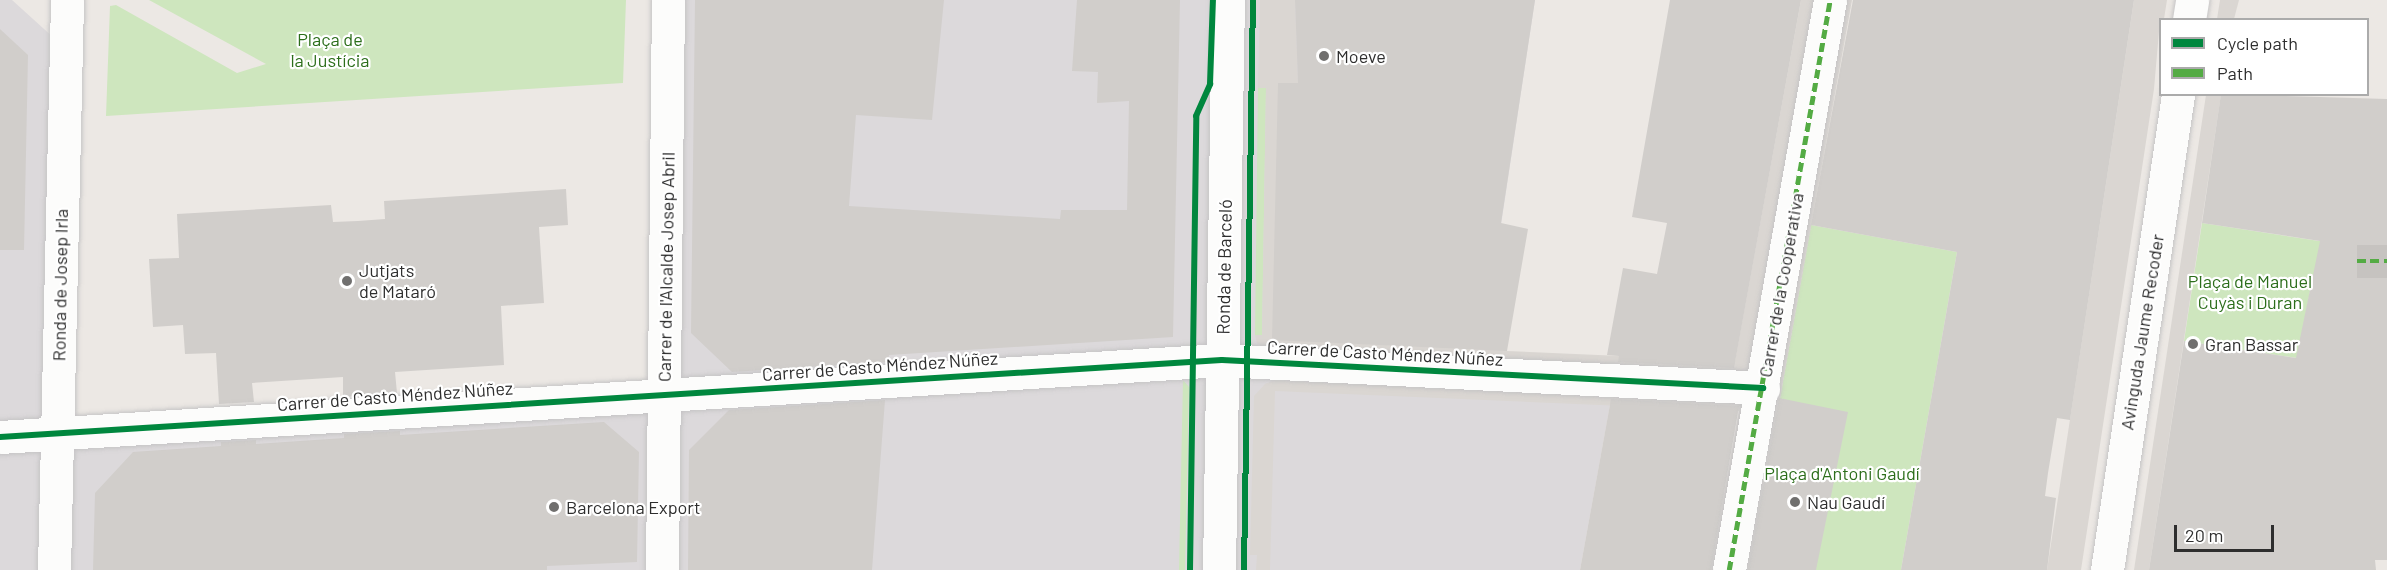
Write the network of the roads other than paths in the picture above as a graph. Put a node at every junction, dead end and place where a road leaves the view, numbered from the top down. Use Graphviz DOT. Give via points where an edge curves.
graph roads {
  1 [pos="67,0"];
  2 [pos="668,0"];
  3 [pos="1228,0"];
  4 [pos="1830,0"];
  5 [pos="2192,0"];
  6 [pos="2189,18"];
  7 [pos="2178,96"];
  8 [pos="1222,360"];
  9 [pos="1763,388"];
  10 [pos="664,395"];
  11 [pos="56,433"];
  12 [pos="0,437"];
  13 [pos="54,570"];
  14 [pos="662,570"];
  15 [pos="1219,570"];
  16 [pos="1729,570"];
  17 [pos="2107,570"];
  1 -- 11 [label="street, Ronda de Josep Irla"];
  2 -- 10 [label="street, Carrer de l'Alcalde Josep Abril"];
  3 -- 8 [label="street, Ronda de Barceló"];
  4 -- 9 [label="street, Carrer de la Cooperativa"];
  5 -- 6 [label="street"];
  7 -- 17 [label="street, Avinguda Jaume Recoder"];
  8 -- 9 [label="street, Carrer de Casto Méndez Núñez"];
  8 -- 10 [label="street, Carrer de Casto Méndez Núñez"];
  8 -- 15 [label="street, Ronda de Barceló"];
  9 -- 16 [label="street, Carrer de la Cooperativa"];
  10 -- 11 [label="street, Carrer de Casto Méndez Núñez"];
  10 -- 14 [label="street, Carrer de l'Alcalde Josep Abril"];
  11 -- 12 [label="street, Carrer de Casto Méndez Núñez"];
  11 -- 13 [label="street, Ronda de Josep Irla"];
}
